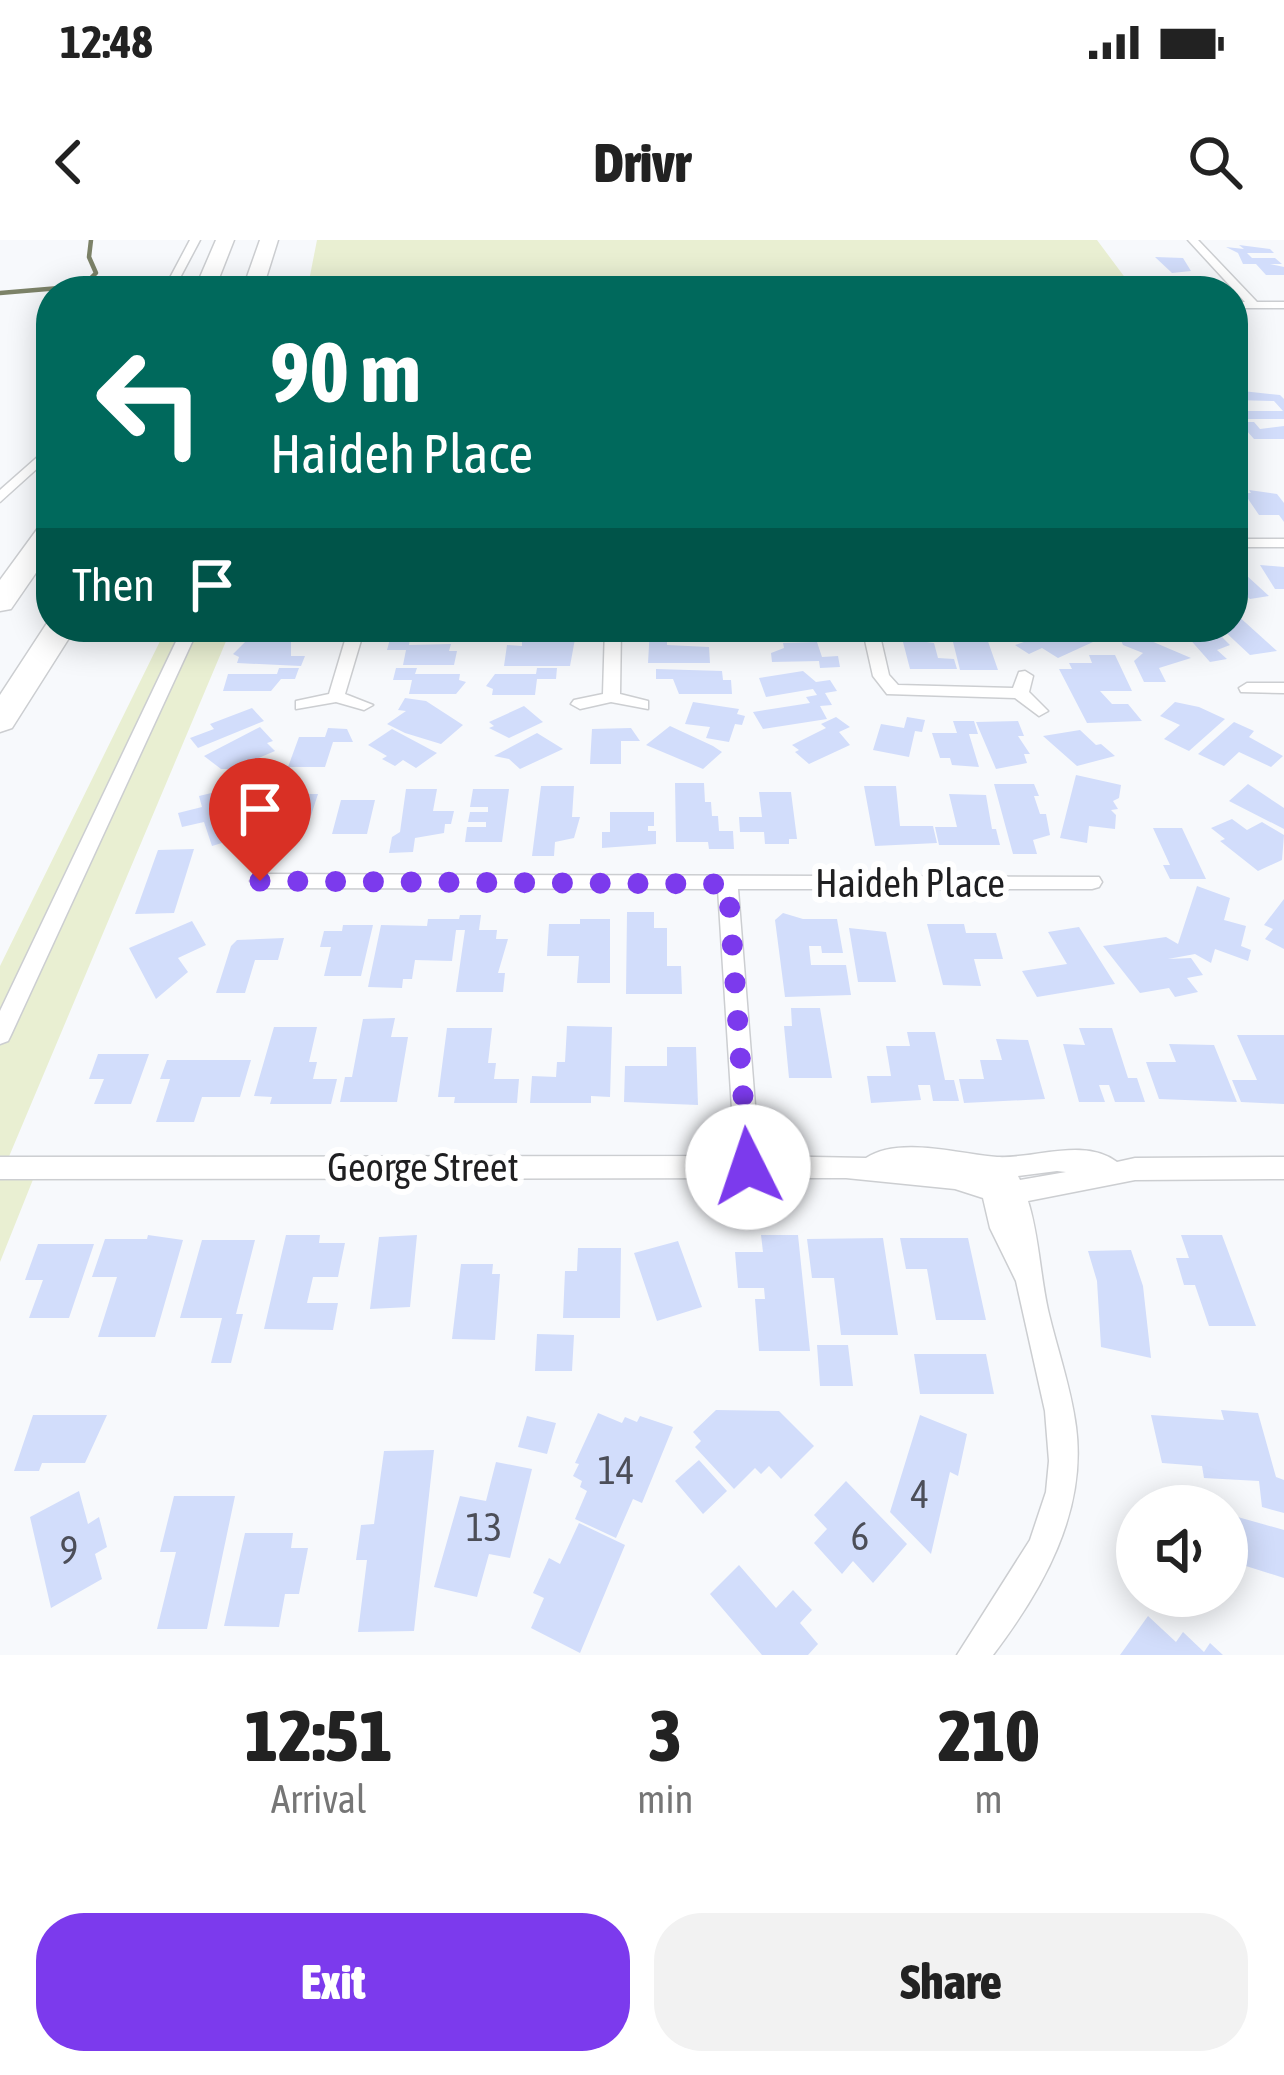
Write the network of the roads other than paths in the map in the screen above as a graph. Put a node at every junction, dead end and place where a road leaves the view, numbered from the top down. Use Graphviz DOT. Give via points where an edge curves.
graph roads {
  1 [pos="195,240"];
  2 [pos="225,240"];
  3 [pos="269,240"];
  4 [pos="1193,240"];
  5 [pos="177,276"];
  6 [pos="210,276"];
  7 [pos="257,276"];
  8 [pos="1227,276"];
  9 [pos="1248,299"];
  10 [pos="1248,305"];
  11 [pos="1254,305"];
  12 [pos="1284,305"];
  13 [pos="36,463"];
  14 [pos="0,498"];
  15 [pos="1248,543"];
  16 [pos="1284,543"];
  17 [pos="36,551"];
  18 [pos="0,602"];
  19 [pos="51,642"];
  20 [pos="184,642"];
  21 [pos="352,642"];
  22 [pos="613,642"];
  23 [pos="874,642"];
  24 [pos="1247,688"];
  25 [pos="1284,688"];
  26 [pos="336,697"];
  27 [pos="611,697"];
  28 [pos="302,704"];
  29 [pos="580,704"];
  30 [pos="364,705"];
  31 [pos="641,705"];
  32 [pos="1039,711"];
  33 [pos="0,722"];
  34 [pos="260,881"];
  35 [pos="1092,882"];
  36 [pos="728,884"];
  37 [pos="0,1035"];
  38 [pos="748,1167"];
  39 [pos="0,1168"];
  40 [pos="1284,1168"];
  41 [pos="1004,1184"];
  42 [pos="973,1655"];
  1 -- 5 [label="street"];
  2 -- 6 [label="highway"];
  3 -- 7 [label="highway"];
  4 -- 8 [label="street"];
  9 -- 11 [label="street"];
  10 -- 11 [label="street"];
  11 -- 12 [label="street"];
  13 -- 14 [label="street"];
  15 -- 16 [label="street"];
  17 -- 18 [label="highway"];
  19 -- 33 [label="highway"];
  20 -- 37 [label="street"];
  21 -- 26 [label="street"];
  22 -- 27 [label="street"];
  23 -- 32 [label="street" via="893,690 1023,684"];
  24 -- 25 [label="street"];
  26 -- 28 [label="street"];
  26 -- 30 [label="street"];
  27 -- 29 [label="street"];
  27 -- 31 [label="street"];
  34 -- 36 [label="street, Haideh Place"];
  35 -- 36 [label="street, Haideh Place"];
  36 -- 38 [label="street"];
  38 -- 39 [label="street, George Street"];
  38 -- 41 [label="street, George Street" via="846,1167"];
  40 -- 41 [label="street, George Street" via="1135,1169"];
  41 -- 42 [label="street" via="1002,1226 1030,1288 1063,1432 1062,1479 1044,1551"];
}
